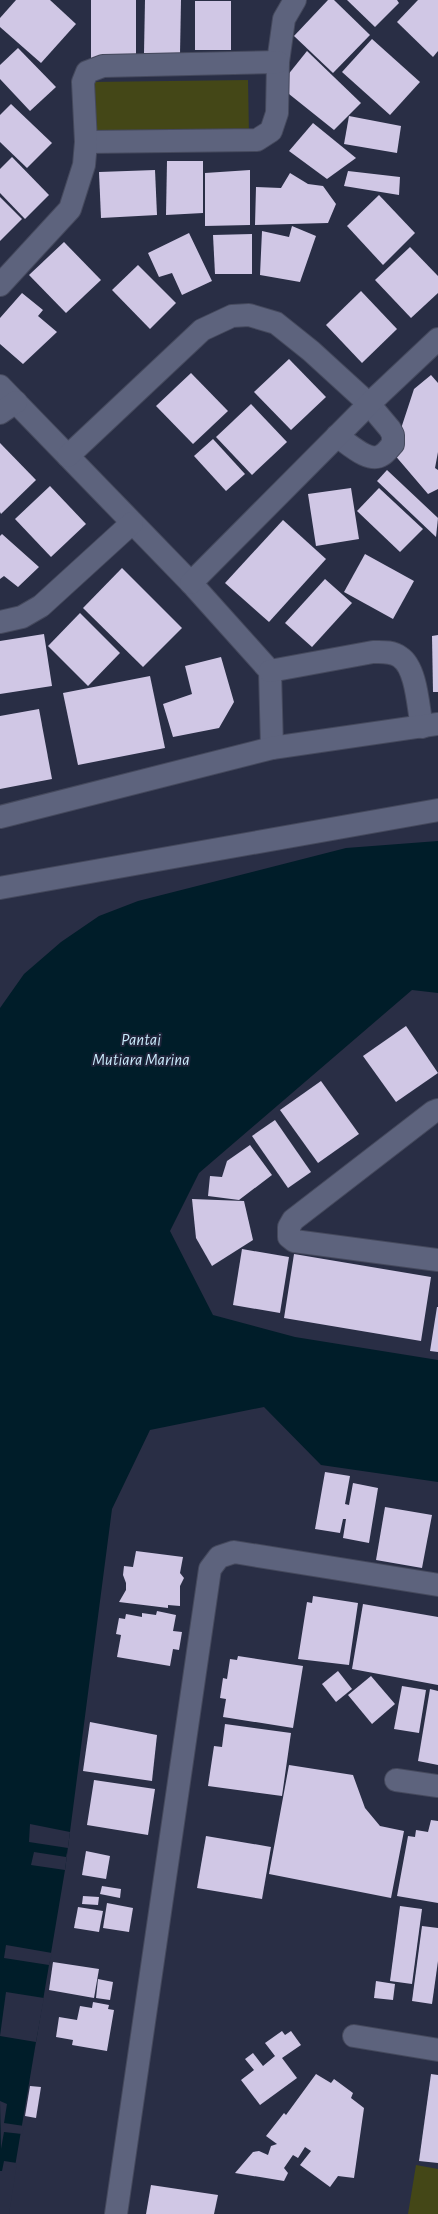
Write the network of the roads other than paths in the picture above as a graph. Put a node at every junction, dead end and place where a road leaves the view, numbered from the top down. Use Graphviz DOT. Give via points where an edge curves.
graph roads {
  1 [pos="295,0"];
  2 [pos="278,62"];
  3 [pos="86,142"];
  4 [pos="0,285"];
  5 [pos="438,339"];
  6 [pos="0,386"];
  7 [pos="369,404"];
  8 [pos="8,407"];
  9 [pos="337,436"];
  10 [pos="68,456"];
  11 [pos="132,524"];
  12 [pos="191,583"];
  13 [pos="0,622"];
  14 [pos="270,670"];
  15 [pos="430,726"];
  16 [pos="272,748"];
  17 [pos="438,810"];
  18 [pos="0,817"];
  19 [pos="0,888"];
  20 [pos="438,1110"];
  21 [pos="438,1260"];
  22 [pos="438,1585"];
  23 [pos="396,1780"];
  24 [pos="438,1786"];
  25 [pos="354,2036"];
  26 [pos="438,2050"];
  27 [pos="116,2214"];
  1 -- 2 [label="street" via="284,20"];
  2 -- 3 [label="street" via="276,121 271,131 257,140"];
  2 -- 3 [label="street" via="103,66 87,72 83,82"];
  3 -- 4 [label="street" via="84,165 70,209"];
  5 -- 7 [label="street"];
  6 -- 8 [label="street"];
  7 -- 9 [label="street"];
  7 -- 9 [label="street" via="393,435 393,444 382,455 374,458 365,455"];
  7 -- 10 [label="street" via="276,323 249,315 232,316 202,330"];
  8 -- 10 [label="street"];
  9 -- 12 [label="street"];
  10 -- 11 [label="street"];
  11 -- 12 [label="street"];
  11 -- 13 [label="street" via="41,606 22,617"];
  12 -- 14 [label="street"];
  14 -- 15 [label="street" via="373,652 389,652 400,656 408,664"];
  14 -- 16 [label="street"];
  15 -- 16 [label="street"];
  16 -- 18 [label="street"];
  17 -- 19 [label="street"];
  20 -- 21 [label="street" via="293,1220 289,1227 289,1236 294,1241"];
  22 -- 27 [label="street" via="234,1552 219,1557 210,1569"];
  23 -- 24 [label="street"];
  25 -- 26 [label="street"];
}
